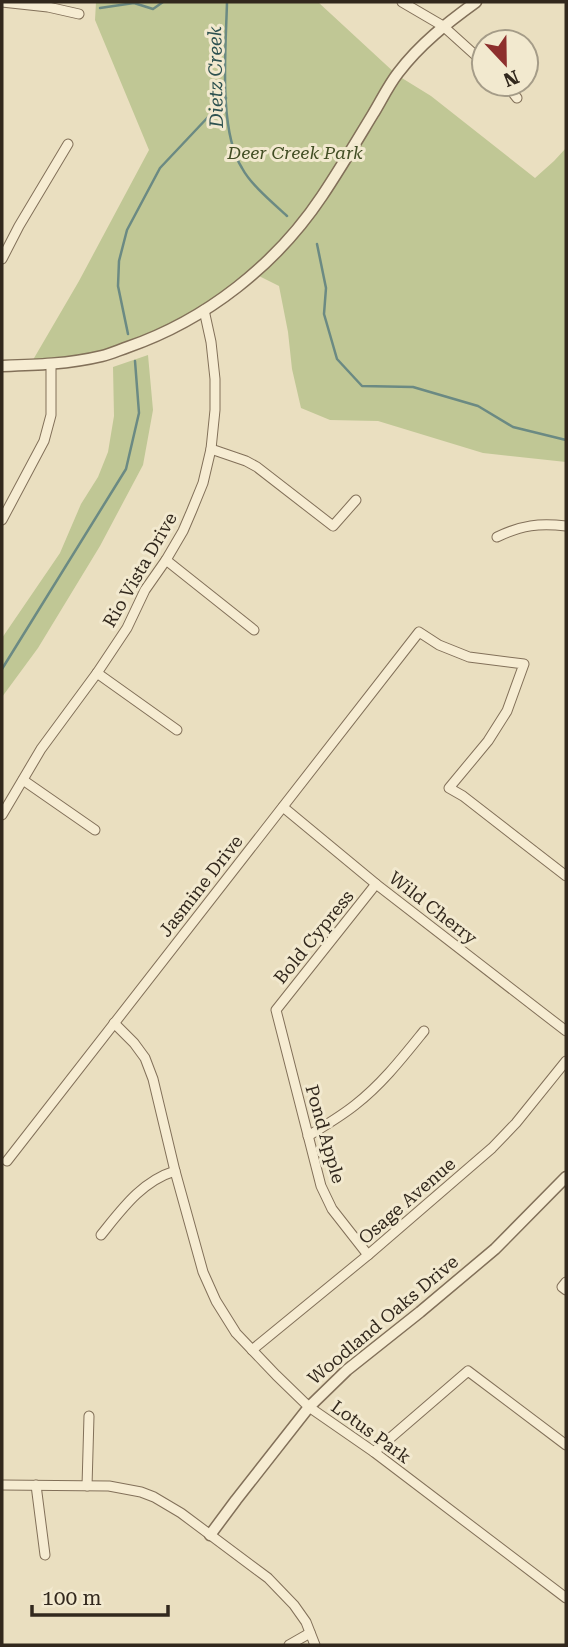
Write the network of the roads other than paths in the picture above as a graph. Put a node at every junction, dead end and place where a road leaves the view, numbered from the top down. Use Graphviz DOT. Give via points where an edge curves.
graph roads {
  1 [pos="2,2"];
  2 [pos="402,2"];
  3 [pos="476,2"];
  4 [pos="79,14"];
  5 [pos="443,26"];
  6 [pos="470,50"];
  7 [pos="68,144"];
  8 [pos="2,259"];
  9 [pos="204,310"];
  10 [pos="51,364"];
  11 [pos="2,366"];
  12 [pos="211,449"];
  13 [pos="356,500"];
  14 [pos="5,508"];
  15 [pos="2,520"];
  16 [pos="566,526"];
  17 [pos="497,537"];
  18 [pos="166,560"];
  19 [pos="254,630"];
  20 [pos="97,673"];
  21 [pos="177,730"];
  22 [pos="23,780"];
  23 [pos="283,807"];
  24 [pos="2,815"];
  25 [pos="95,830"];
  26 [pos="566,876"];
  27 [pos="376,884"];
  28 [pos="276,1010"];
  29 [pos="114,1023"];
  30 [pos="424,1031"];
  31 [pos="566,1031"];
  32 [pos="566,1061"];
  33 [pos="308,1136"];
  34 [pos="7,1161"];
  35 [pos="175,1171"];
  36 [pos="566,1177"];
  37 [pos="101,1235"];
  38 [pos="368,1255"];
  39 [pos="252,1350"];
  40 [pos="309,1407"];
  41 [pos="89,1416"];
  42 [pos="566,1445"];
  43 [pos="374,1452"];
  44 [pos="2,1485"];
  45 [pos="36,1485"];
  46 [pos="87,1486"];
  47 [pos="210,1535"];
  48 [pos="45,1555"];
  49 [pos="566,1598"];
  50 [pos="310,1633"];
  51 [pos="289,1645"];
  52 [pos="315,1645"];
  1 -- 4 [label="street"];
  2 -- 5 [label="street"];
  3 -- 5 [label="street"];
  5 -- 6 [label="street"];
  5 -- 9 [label="street" via="397,75 301,226 262,266"];
  7 -- 8 [label="street"];
  9 -- 10 [label="street" via="159,335 104,356"];
  9 -- 12 [label="street, Rio Vista Drive" via="215,379"];
  10 -- 11 [label="street"];
  10 -- 14 [label="street" via="51,415 44,442"];
  12 -- 13 [label="street" via="257,467 333,526"];
  12 -- 18 [label="street, Rio Vista Drive" via="203,483"];
  14 -- 15 [label="street"];
  16 -- 17 [label="street" via="525,526"];
  18 -- 19 [label="street"];
  18 -- 20 [label="street, Rio Vista Drive"];
  20 -- 21 [label="street"];
  20 -- 22 [label="street, Rio Vista Drive"];
  22 -- 24 [label="street, Rio Vista Drive"];
  22 -- 25 [label="street"];
  23 -- 26 [label="street, Jasmine Drive" via="419,632 469,657 524,664 507,711 449,788"];
  23 -- 27 [label="street, Wild Cherry"];
  23 -- 29 [label="street, Jasmine Drive"];
  27 -- 28 [label="street, Bold Cypress"];
  27 -- 31 [label="street, Wild Cherry"];
  28 -- 33 [label="street, Pond Apple"];
  29 -- 34 [label="street, Jasmine Drive"];
  29 -- 35 [label="street, Lotus Park" via="145,1058"];
  30 -- 33 [label="street" via="371,1091"];
  32 -- 38 [label="street, Osage Avenue" via="492,1148"];
  33 -- 38 [label="street, Pond Apple" via="332,1209"];
  35 -- 37 [label="street" via="141,1189"];
  35 -- 39 [label="street, Lotus Park" via="203,1272 236,1333"];
  36 -- 40 [label="street, Woodland Oaks Drive" via="495,1249 347,1370"];
  38 -- 39 [label="street, Osage Avenue"];
  39 -- 40 [label="street, Lotus Park"];
  40 -- 43 [label="street, Lotus Park"];
  40 -- 47 [label="street, Woodland Oaks Drive"];
  41 -- 46 [label="street"];
  42 -- 43 [label="street" via="468,1371"];
  43 -- 49 [label="street, Lotus Park"];
  44 -- 45 [label="street"];
  45 -- 46 [label="street"];
  45 -- 48 [label="street"];
  46 -- 47 [label="street" via="122,1488 155,1497"];
  47 -- 50 [label="street" via="268,1578 294,1605"];
  50 -- 51 [label="street"];
  50 -- 52 [label="street"];
}
